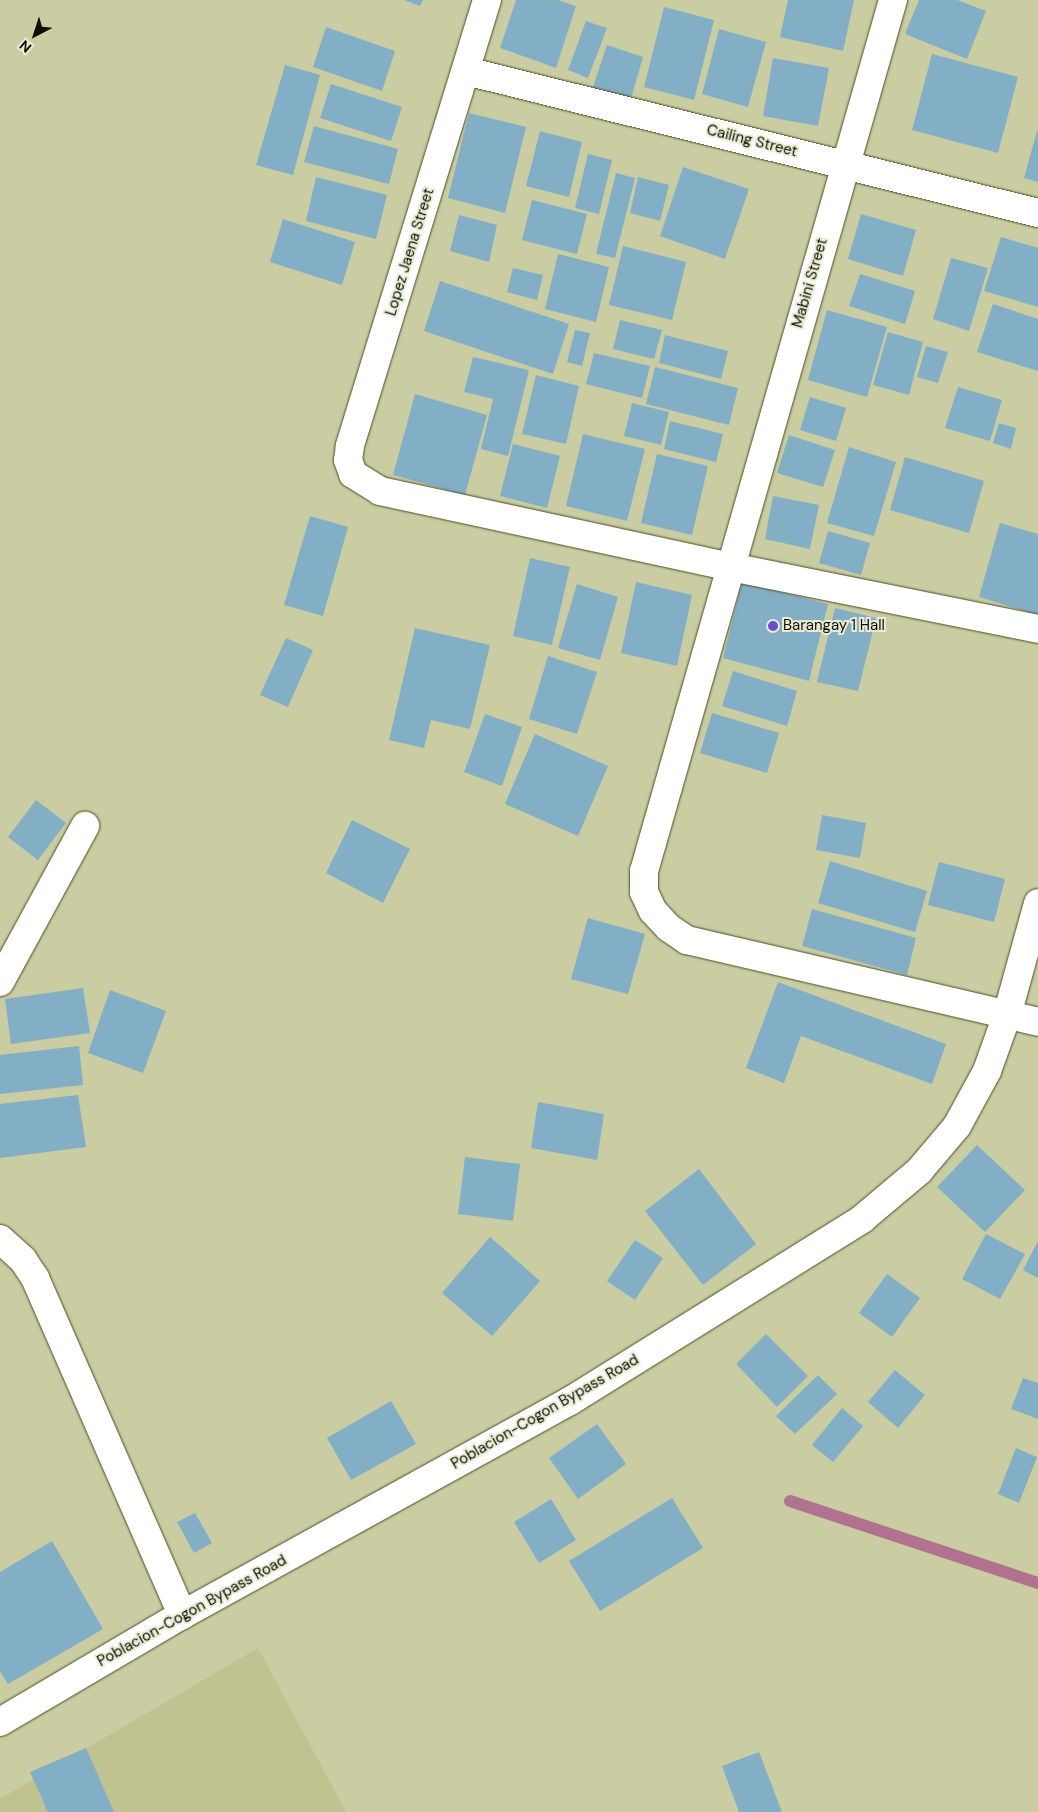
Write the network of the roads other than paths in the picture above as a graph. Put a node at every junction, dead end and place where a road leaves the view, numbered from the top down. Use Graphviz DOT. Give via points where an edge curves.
graph roads {
  1 [pos="487,0"];
  2 [pos="893,0"];
  3 [pos="466,71"];
  4 [pos="844,164"];
  5 [pos="1038,213"];
  6 [pos="731,568"];
  7 [pos="1038,629"];
  8 [pos="85,826"];
  9 [pos="1038,904"];
  10 [pos="0,982"];
  11 [pos="1007,1015"];
  12 [pos="1038,1022"];
  13 [pos="0,1239"];
  14 [pos="182,1615"];
  15 [pos="0,1722"];
  1 -- 3 [label="street, Lopez Jaena Street"];
  2 -- 4 [label="street, Mabini Street"];
  3 -- 4 [label="street, Cailing Street"];
  3 -- 6 [label="street, Lopez Jaena Street" via="350,446 348,460 352,474 380,492"];
  4 -- 5 [label="street, Cailing Street"];
  4 -- 6 [label="street, Mabini Street"];
  6 -- 7 [label="street"];
  6 -- 11 [label="street, Mabini Street" via="644,871 644,892 653,911 669,928 688,940"];
  8 -- 10 [label="street"];
  9 -- 11 [label="street, Poblacion-Cogon Bypass Road"];
  11 -- 12 [label="street, Mabini Street"];
  11 -- 14 [label="street, Poblacion-Cogon Bypass Road" via="987,1071 956,1126 919,1171 862,1218 570,1401"];
  13 -- 14 [label="street" via="23,1260 35,1278"];
  14 -- 15 [label="street, Poblacion-Cogon Bypass Road"];
}
